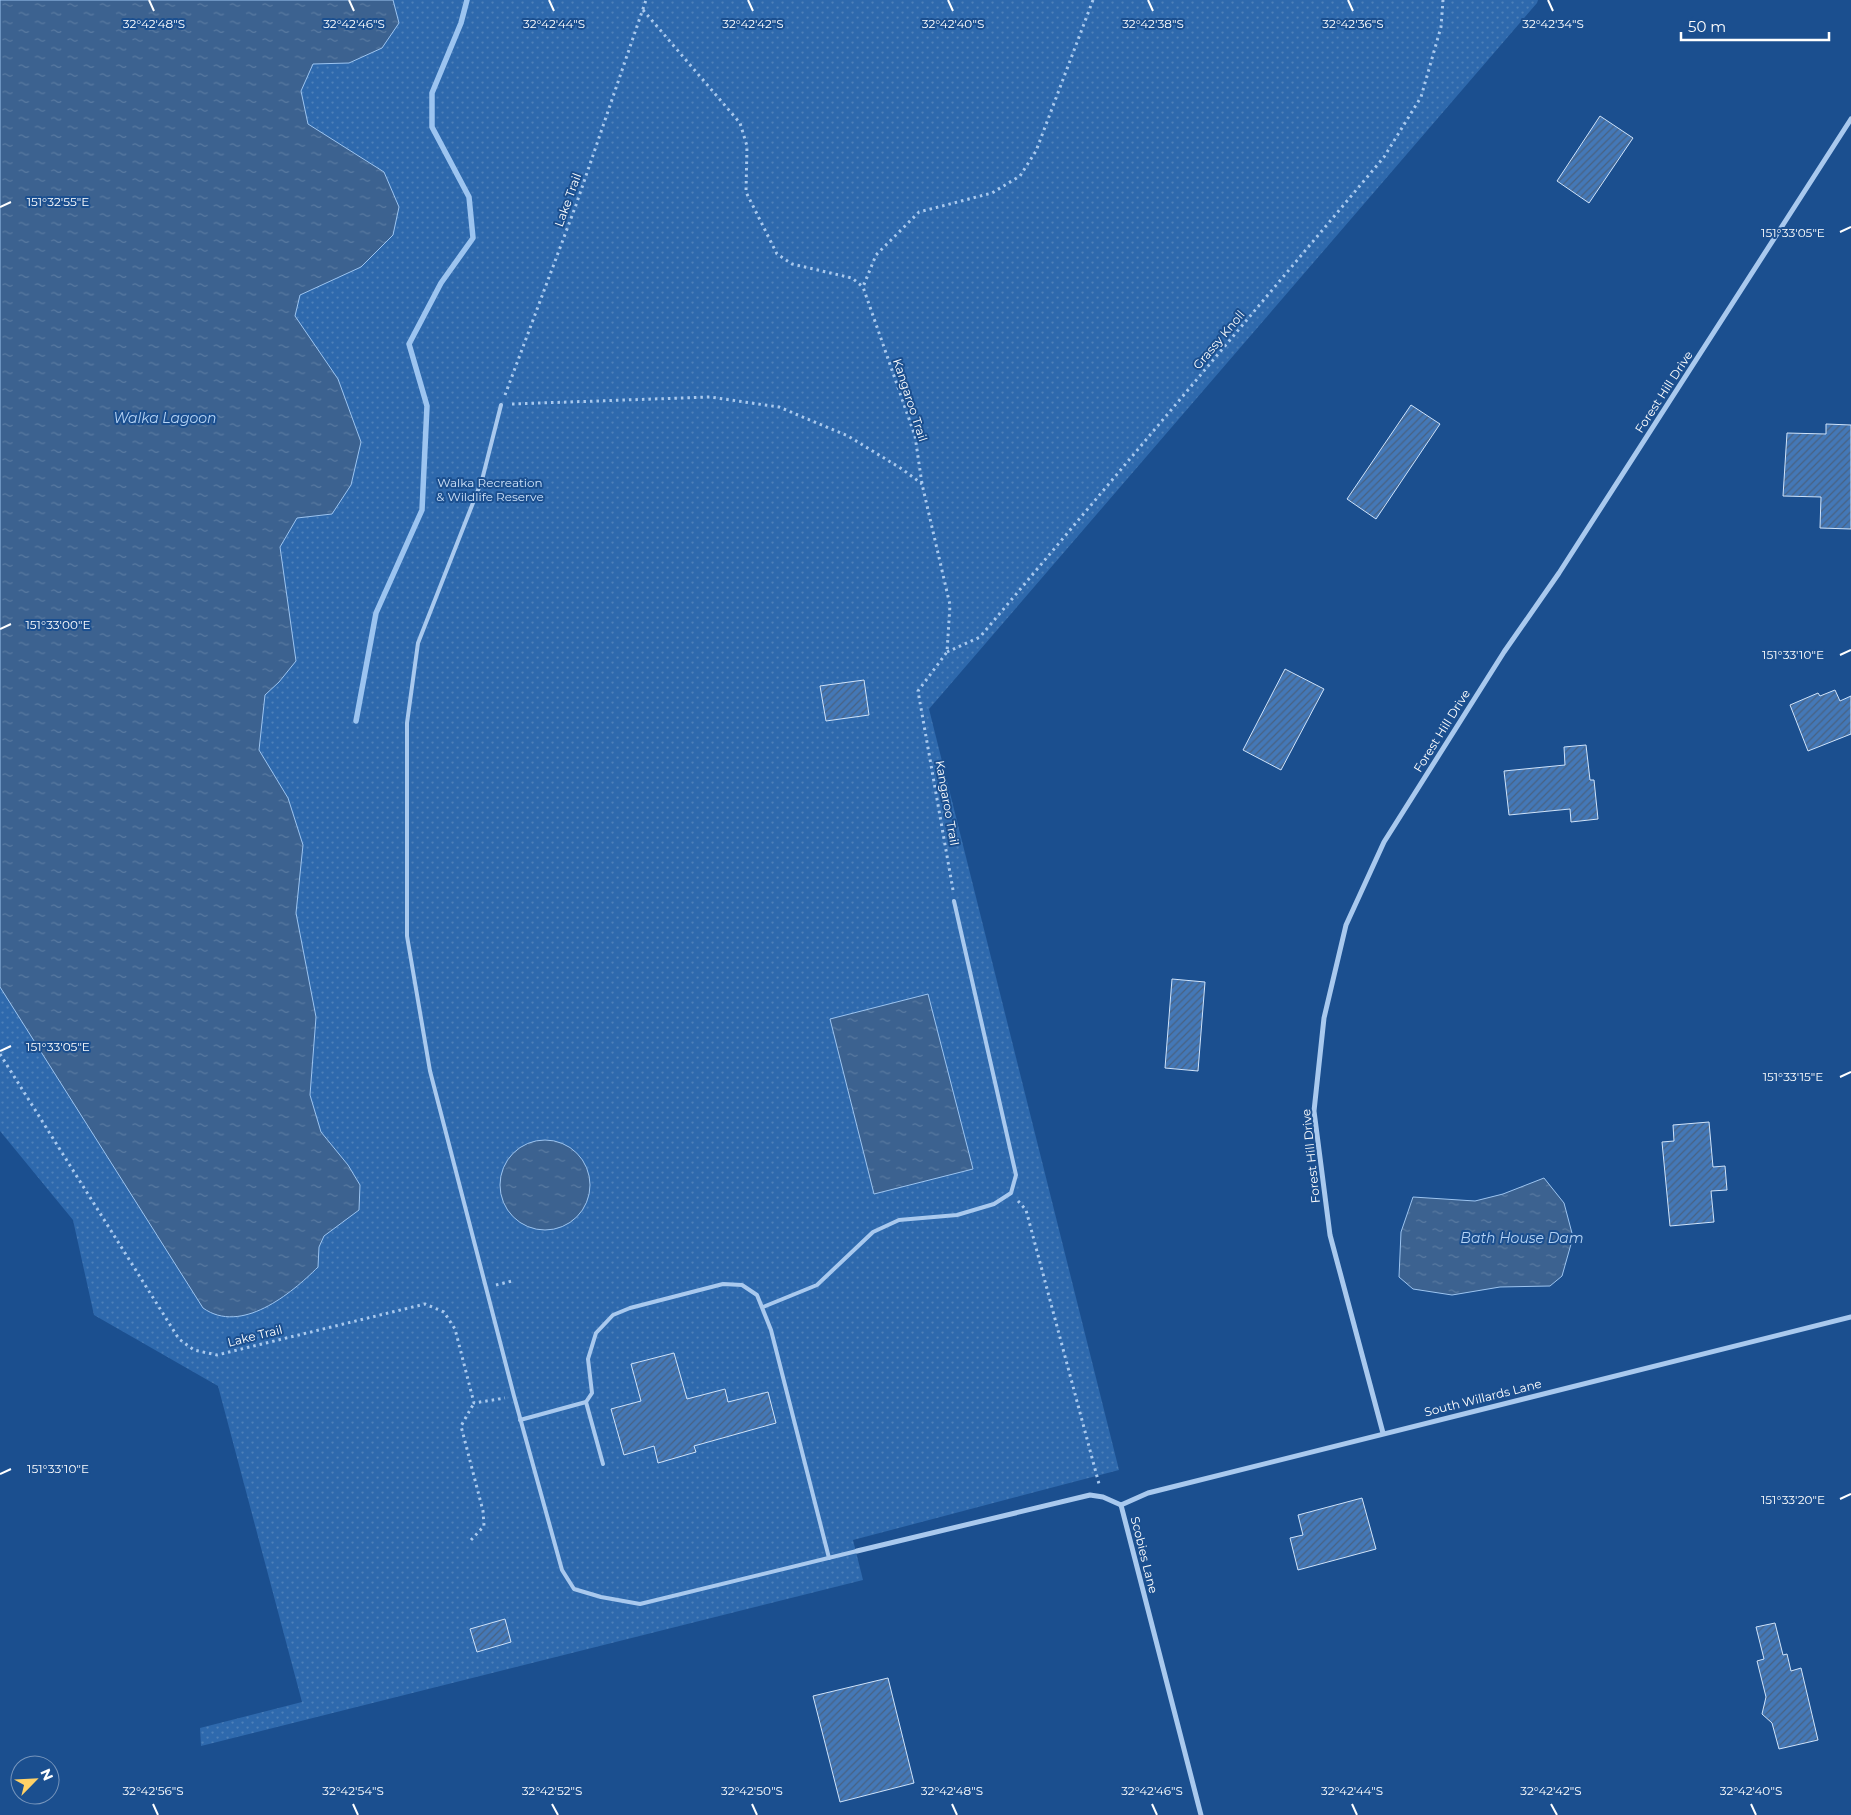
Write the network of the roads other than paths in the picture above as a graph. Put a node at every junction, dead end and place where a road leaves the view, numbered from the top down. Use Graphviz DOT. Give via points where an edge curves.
graph roads {
  1 [pos="1851,119"];
  2 [pos="501,404"];
  3 [pos="954,901"];
  4 [pos="763,1307"];
  5 [pos="1851,1317"];
  6 [pos="586,1402"];
  7 [pos="520,1420"];
  8 [pos="1383,1434"];
  9 [pos="603,1464"];
  10 [pos="1121,1505"];
  11 [pos="857,1551"];
  12 [pos="829,1558"];
  13 [pos="1201,1815"];
  1 -- 8 [label="street, Forest Hill Drive" via="1384,842 1346,925 1324,1018 1314,1111 1330,1235"];
  2 -- 7 [label="lane" via="482,480 418,643 407,723 407,936 430,1071"];
  3 -- 4 [label="lane" via="1016,1175 1011,1193 994,1204 957,1215 899,1220 873,1232 817,1285"];
  4 -- 6 [label="lane" via="757,1295 742,1285 723,1284 613,1315 596,1333 588,1359 592,1393"];
  4 -- 12 [label="lane"];
  5 -- 8 [label="street, South Willards Lane"];
  6 -- 7 [label="lane"];
  6 -- 9 [label="lane"];
  7 -- 12 [label="lane" via="562,1570 574,1589 640,1604"];
  8 -- 10 [label="street, South Willards Lane" via="1148,1493"];
  10 -- 11 [label="street, Scobies Lane" via="1090,1495"];
  10 -- 13 [label="street, Scobies Lane"];
  11 -- 12 [label="lane"];
}
